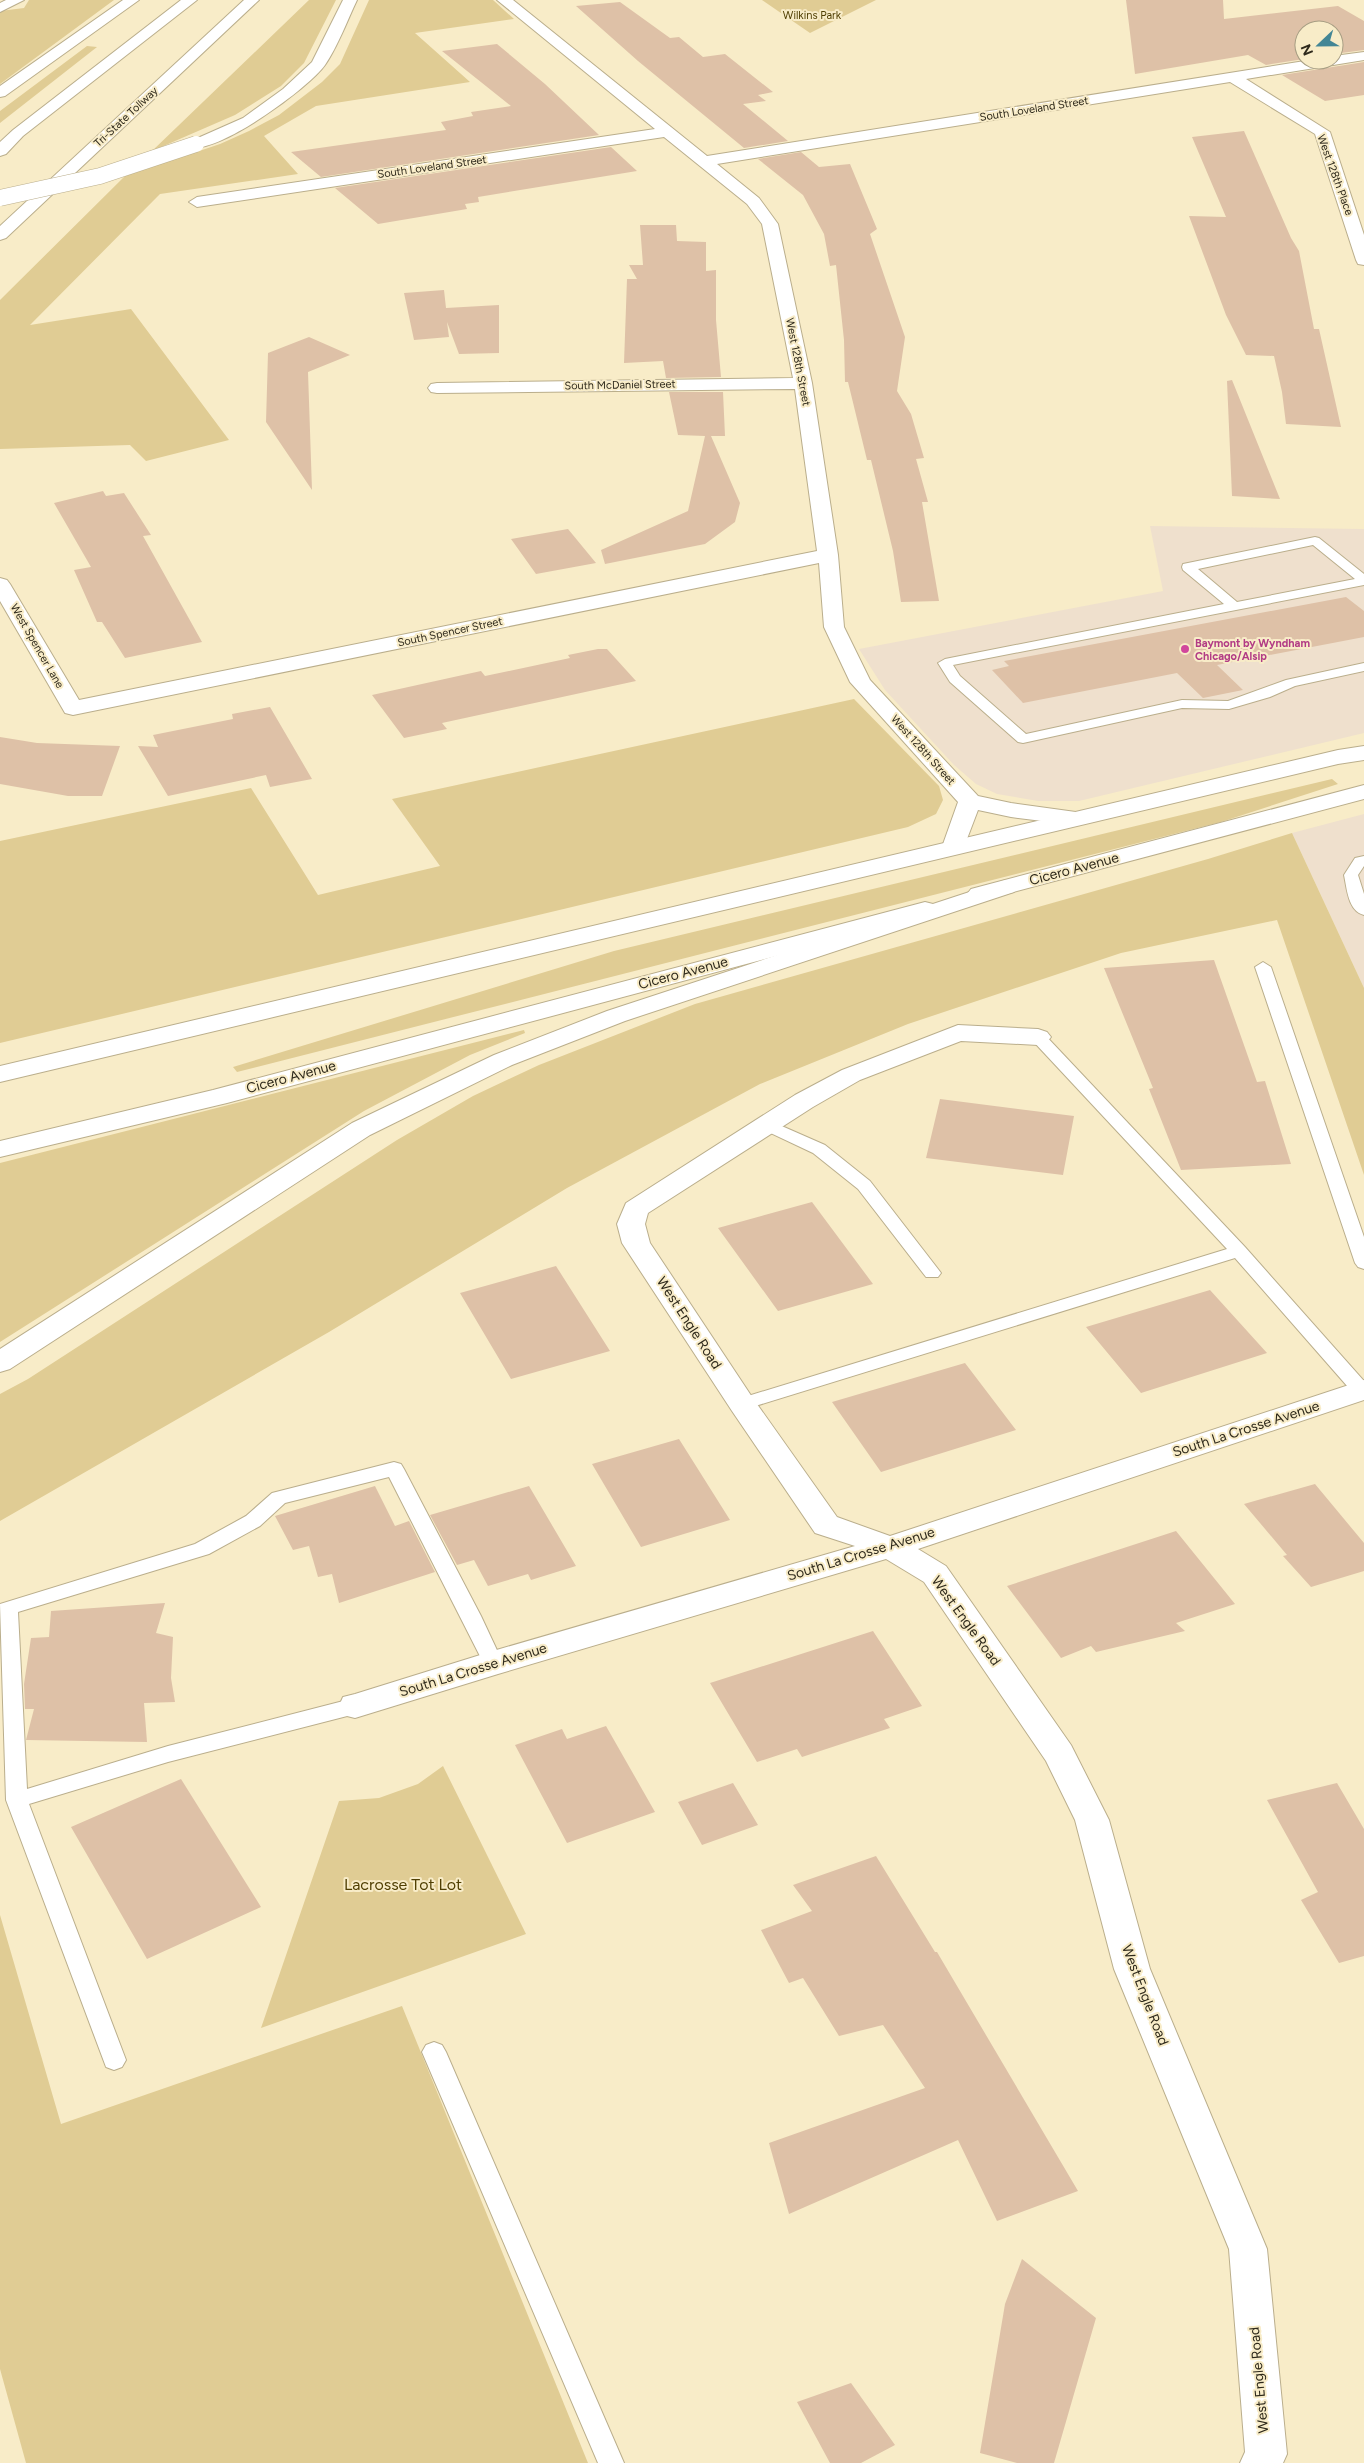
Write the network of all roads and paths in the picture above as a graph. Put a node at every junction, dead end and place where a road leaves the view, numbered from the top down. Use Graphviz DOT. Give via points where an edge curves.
graph roads {
  1 [pos="17,0"];
  2 [pos="132,0"];
  3 [pos="190,0"];
  4 [pos="252,0"];
  5 [pos="350,0"];
  6 [pos="504,0"];
  7 [pos="0,8"];
  8 [pos="1364,56"];
  9 [pos="1232,77"];
  10 [pos="0,93"];
  11 [pos="668,132"];
  12 [pos="18,133"];
  13 [pos="0,146"];
  14 [pos="0,150"];
  15 [pos="705,161"];
  16 [pos="0,198"];
  17 [pos="197,202"];
  18 [pos="0,235"];
  19 [pos="1364,260"];
  20 [pos="803,383"];
  21 [pos="437,388"];
  22 [pos="828,555"];
  23 [pos="1364,581"];
  24 [pos="0,584"];
  25 [pos="1234,606"];
  26 [pos="1364,667"];
  27 [pos="73,708"];
  28 [pos="1364,753"];
  29 [pos="1364,792"];
  30 [pos="970,801"];
  31 [pos="1075,818"];
  32 [pos="954,847"];
  33 [pos="1364,860"];
  34 [pos="1006,887"];
  35 [pos="1364,910"];
  36 [pos="1263,967"];
  37 [pos="1038,1037"];
  38 [pos="0,1074"];
  39 [pos="768,1125"];
  40 [pos="0,1149"];
  41 [pos="1238,1251"];
  42 [pos="1364,1263"];
  43 [pos="932,1273"];
  44 [pos="0,1362"];
  45 [pos="1363,1391"];
  46 [pos="742,1404"];
  47 [pos="890,1546"];
  48 [pos="493,1663"];
  49 [pos="355,1706"];
  50 [pos="17,1800"];
  51 [pos="434,2052"];
  52 [pos="114,2060"];
  53 [pos="611,2463"];
  54 [pos="1261,2463"];
  1 -- 7 [label="main road"];
  2 -- 10 [label="main road"];
  3 -- 12 [label="main road"];
  4 -- 18 [label="main road, Tri-State Tollway"];
  5 -- 16 [label="main road, bridge" via="318,64 288,92 248,121 196,144 100,176"];
  6 -- 11 [label="main road, West 128th Street"];
  8 -- 9 [label="main road, South Loveland Street"];
  9 -- 15 [label="main road, South Loveland Street"];
  9 -- 19 [label="main road, West 128th Place" via="1322,132"];
  11 -- 15 [label="main road, West 128th Street"];
  11 -- 17 [label="main road, South Loveland Street"];
  12 -- 13 [label="main road"];
  12 -- 14 [label="main road"];
  15 -- 20 [label="main road, West 128th Street" via="753,201 770,224"];
  20 -- 21 [label="main road, South McDaniel Street"];
  20 -- 22 [label="main road, West 128th Street"];
  22 -- 27 [label="main road, South Spencer Street"];
  22 -- 30 [label="main road, West 128th Street" via="834,627 861,682"];
  23 -- 25 [label="lane"];
  23 -- 25 [label="lane" via="1315,541 1188,567"];
  24 -- 27 [label="main road, West Spencer Lane"];
  25 -- 26 [label="lane" via="945,663 955,679 1023,739 1182,704 1229,705 1291,683"];
  28 -- 31 [label="main road"];
  29 -- 34 [label="main road, Cicero Avenue"];
  30 -- 31 [label="main road"];
  30 -- 32 [label="main road"];
  31 -- 32 [label="main road"];
  32 -- 38 [label="main road"];
  33 -- 35 [label="lane" via="1352,875 1360,908"];
  34 -- 40 [label="main road, Cicero Avenue" via="228,1094"];
  34 -- 44 [label="main road" via="616,1016 502,1060 361,1129"];
  36 -- 42 [label="lane"];
  37 -- 39 [label="main road, West Engle Road" via="958,1033 851,1075"];
  37 -- 41 [label="lane"];
  39 -- 43 [label="lane" via="819,1149 864,1186"];
  39 -- 46 [label="main road, West Engle Road" via="636,1209 631,1224 636,1243"];
  41 -- 45 [label="lane"];
  41 -- 46 [label="lane"];
  45 -- 47 [label="main road, South La Crosse Avenue"];
  46 -- 47 [label="main road, West Engle Road" via="826,1525"];
  47 -- 48 [label="main road, South La Crosse Avenue"];
  47 -- 54 [label="main road, West Engle Road" via="935,1574 1059,1754 1092,1820 1132,1969 1248,2249 1266,2454"];
  48 -- 49 [label="main road, South La Crosse Avenue"];
  48 -- 50 [label="lane" via="394,1469 279,1498 253,1521 202,1549 8,1608"];
  49 -- 50 [label="lane" via="168,1754"];
  50 -- 52 [label="lane"];
  51 -- 53 [label="lane"];
}
